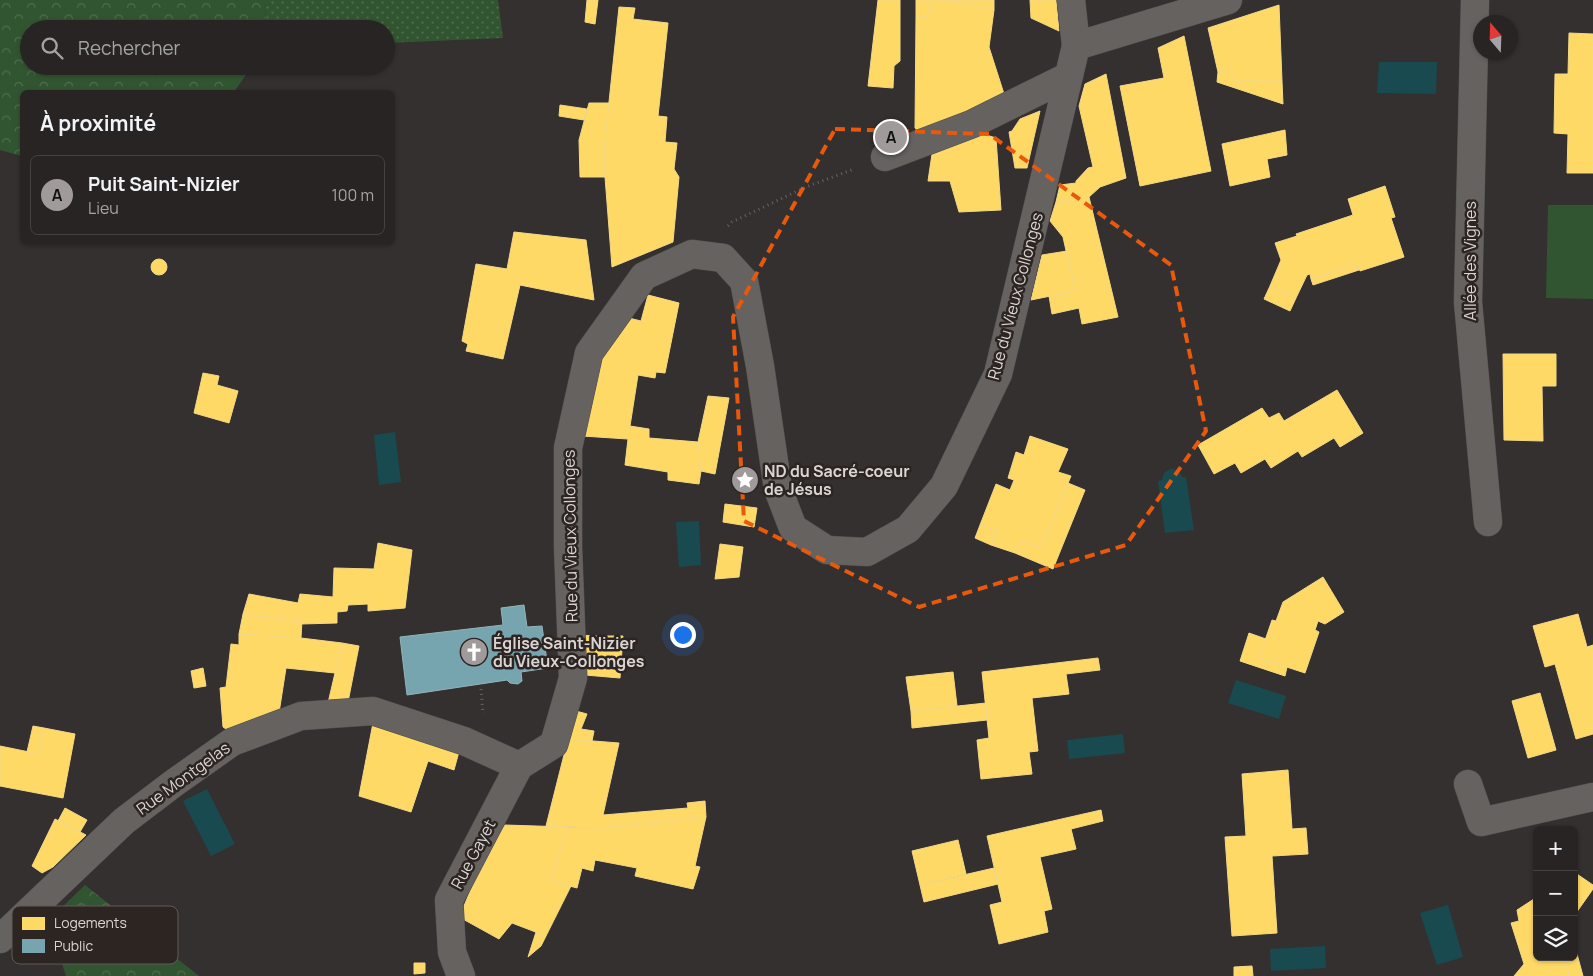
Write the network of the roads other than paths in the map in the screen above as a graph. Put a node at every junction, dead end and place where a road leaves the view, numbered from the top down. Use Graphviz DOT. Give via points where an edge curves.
graph roads {
  1 [pos="1071,0"];
  2 [pos="1228,0"];
  3 [pos="1475,0"];
  4 [pos="1076,46"];
  5 [pos="1069,76"];
  6 [pos="885,157"];
  7 [pos="1488,522"];
  8 [pos="519,766"];
  9 [pos="1468,784"];
  10 [pos="1593,796"];
  11 [pos="35,906"];
  12 [pos="12,928"];
  13 [pos="0,939"];
  14 [pos="461,976"];
  1 -- 4 [label="street, Rue du Vieux Collonges"];
  2 -- 4 [label="street"];
  3 -- 7 [label="street, Allée des Vignes" via="1468,302"];
  4 -- 5 [label="street, Rue du Vieux Collonges"];
  5 -- 6 [label="street" via="972,124"];
  5 -- 8 [label="street, Rue du Vieux Collonges" via="998,374 944,486 908,528 867,552 827,550 792,528 778,489 744,281 723,258 692,254 644,276 588,353 568,448 573,678 554,744"];
  8 -- 11 [label="street, Rue Montgelas" via="464,741 373,711 301,716 232,742 174,783 124,821"];
  8 -- 14 [label="street, Rue Gayet" via="449,900 452,952"];
  9 -- 10 [label="street" via="1481,822"];
  12 -- 13 [label="street, Rue Montgelas"];
}
